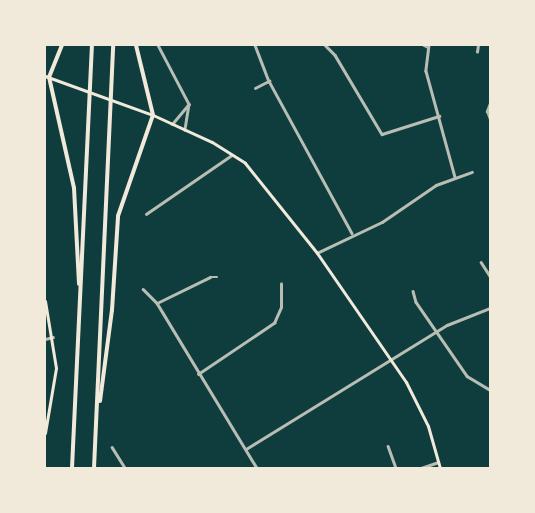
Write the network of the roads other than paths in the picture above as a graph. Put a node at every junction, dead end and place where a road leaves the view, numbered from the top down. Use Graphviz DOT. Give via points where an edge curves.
graph roads {
  1 [pos="62,45"];
  2 [pos="92,45"];
  3 [pos="113,45"];
  4 [pos="136,45"];
  5 [pos="158,45"];
  6 [pos="255,45"];
  7 [pos="325,45"];
  8 [pos="424,45"];
  9 [pos="478,45"];
  10 [pos="429,46"];
  11 [pos="477,52"];
  12 [pos="47,76"];
  13 [pos="269,81"];
  14 [pos="255,88"];
  15 [pos="490,103"];
  16 [pos="189,104"];
  17 [pos="153,115"];
  18 [pos="439,116"];
  19 [pos="490,119"];
  20 [pos="172,124"];
  21 [pos="185,130"];
  22 [pos="232,154"];
  23 [pos="472,172"];
  24 [pos="455,177"];
  25 [pos="146,214"];
  26 [pos="352,233"];
  27 [pos="316,253"];
  28 [pos="481,262"];
  29 [pos="490,276"];
  30 [pos="217,277"];
  31 [pos="281,284"];
  32 [pos="143,289"];
  33 [pos="413,291"];
  34 [pos="80,298"];
  35 [pos="45,301"];
  36 [pos="157,303"];
  37 [pos="490,308"];
  38 [pos="437,332"];
  39 [pos="53,337"];
  40 [pos="45,339"];
  41 [pos="391,360"];
  42 [pos="198,374"];
  43 [pos="490,390"];
  44 [pos="96,427"];
  45 [pos="45,433"];
  46 [pos="388,446"];
  47 [pos="112,448"];
  48 [pos="246,449"];
  49 [pos="438,462"];
  50 [pos="72,468"];
  51 [pos="94,468"];
  52 [pos="125,468"];
  53 [pos="257,468"];
  54 [pos="396,468"];
  55 [pos="421,468"];
  56 [pos="440,468"];
  1 -- 12 [label="highway"];
  2 -- 34 [label="highway"];
  3 -- 44 [label="highway"];
  4 -- 17 [label="highway"];
  5 -- 16 [label="street"];
  6 -- 13 [label="street"];
  7 -- 18 [label="street" via="335,55 382,134"];
  8 -- 10 [label="street"];
  9 -- 11 [label="street"];
  10 -- 18 [label="street" via="426,71"];
  12 -- 17 [label="main road"];
  12 -- 34 [label="highway" via="74,188"];
  13 -- 14 [label="street"];
  13 -- 26 [label="street"];
  15 -- 19 [label="street" via="487,111"];
  16 -- 20 [label="street"];
  16 -- 21 [label="street"];
  17 -- 20 [label="main road"];
  17 -- 44 [label="highway" via="118,216 112,310"];
  18 -- 24 [label="street"];
  20 -- 21 [label="main road"];
  21 -- 22 [label="main road"];
  22 -- 25 [label="street"];
  22 -- 27 [label="main road" via="262,181"];
  23 -- 24 [label="street"];
  24 -- 26 [label="street" via="422,193 382,222"];
  26 -- 27 [label="street"];
  27 -- 41 [label="main road"];
  28 -- 29 [label="street"];
  30 -- 36 [label="street" via="210,277"];
  31 -- 42 [label="street" via="281,307 274,323"];
  32 -- 36 [label="street"];
  33 -- 38 [label="street"];
  34 -- 50 [label="highway"];
  35 -- 39 [label="main road"];
  36 -- 42 [label="street"];
  37 -- 38 [label="street"];
  38 -- 41 [label="street"];
  38 -- 43 [label="street" via="467,376"];
  39 -- 40 [label="street"];
  39 -- 45 [label="main road" via="56,374"];
  41 -- 48 [label="street"];
  41 -- 49 [label="main road" via="419,405"];
  42 -- 48 [label="street"];
  44 -- 51 [label="highway"];
  46 -- 54 [label="street"];
  47 -- 52 [label="street"];
  48 -- 53 [label="street"];
  49 -- 55 [label="street"];
  49 -- 56 [label="main road"];
}
